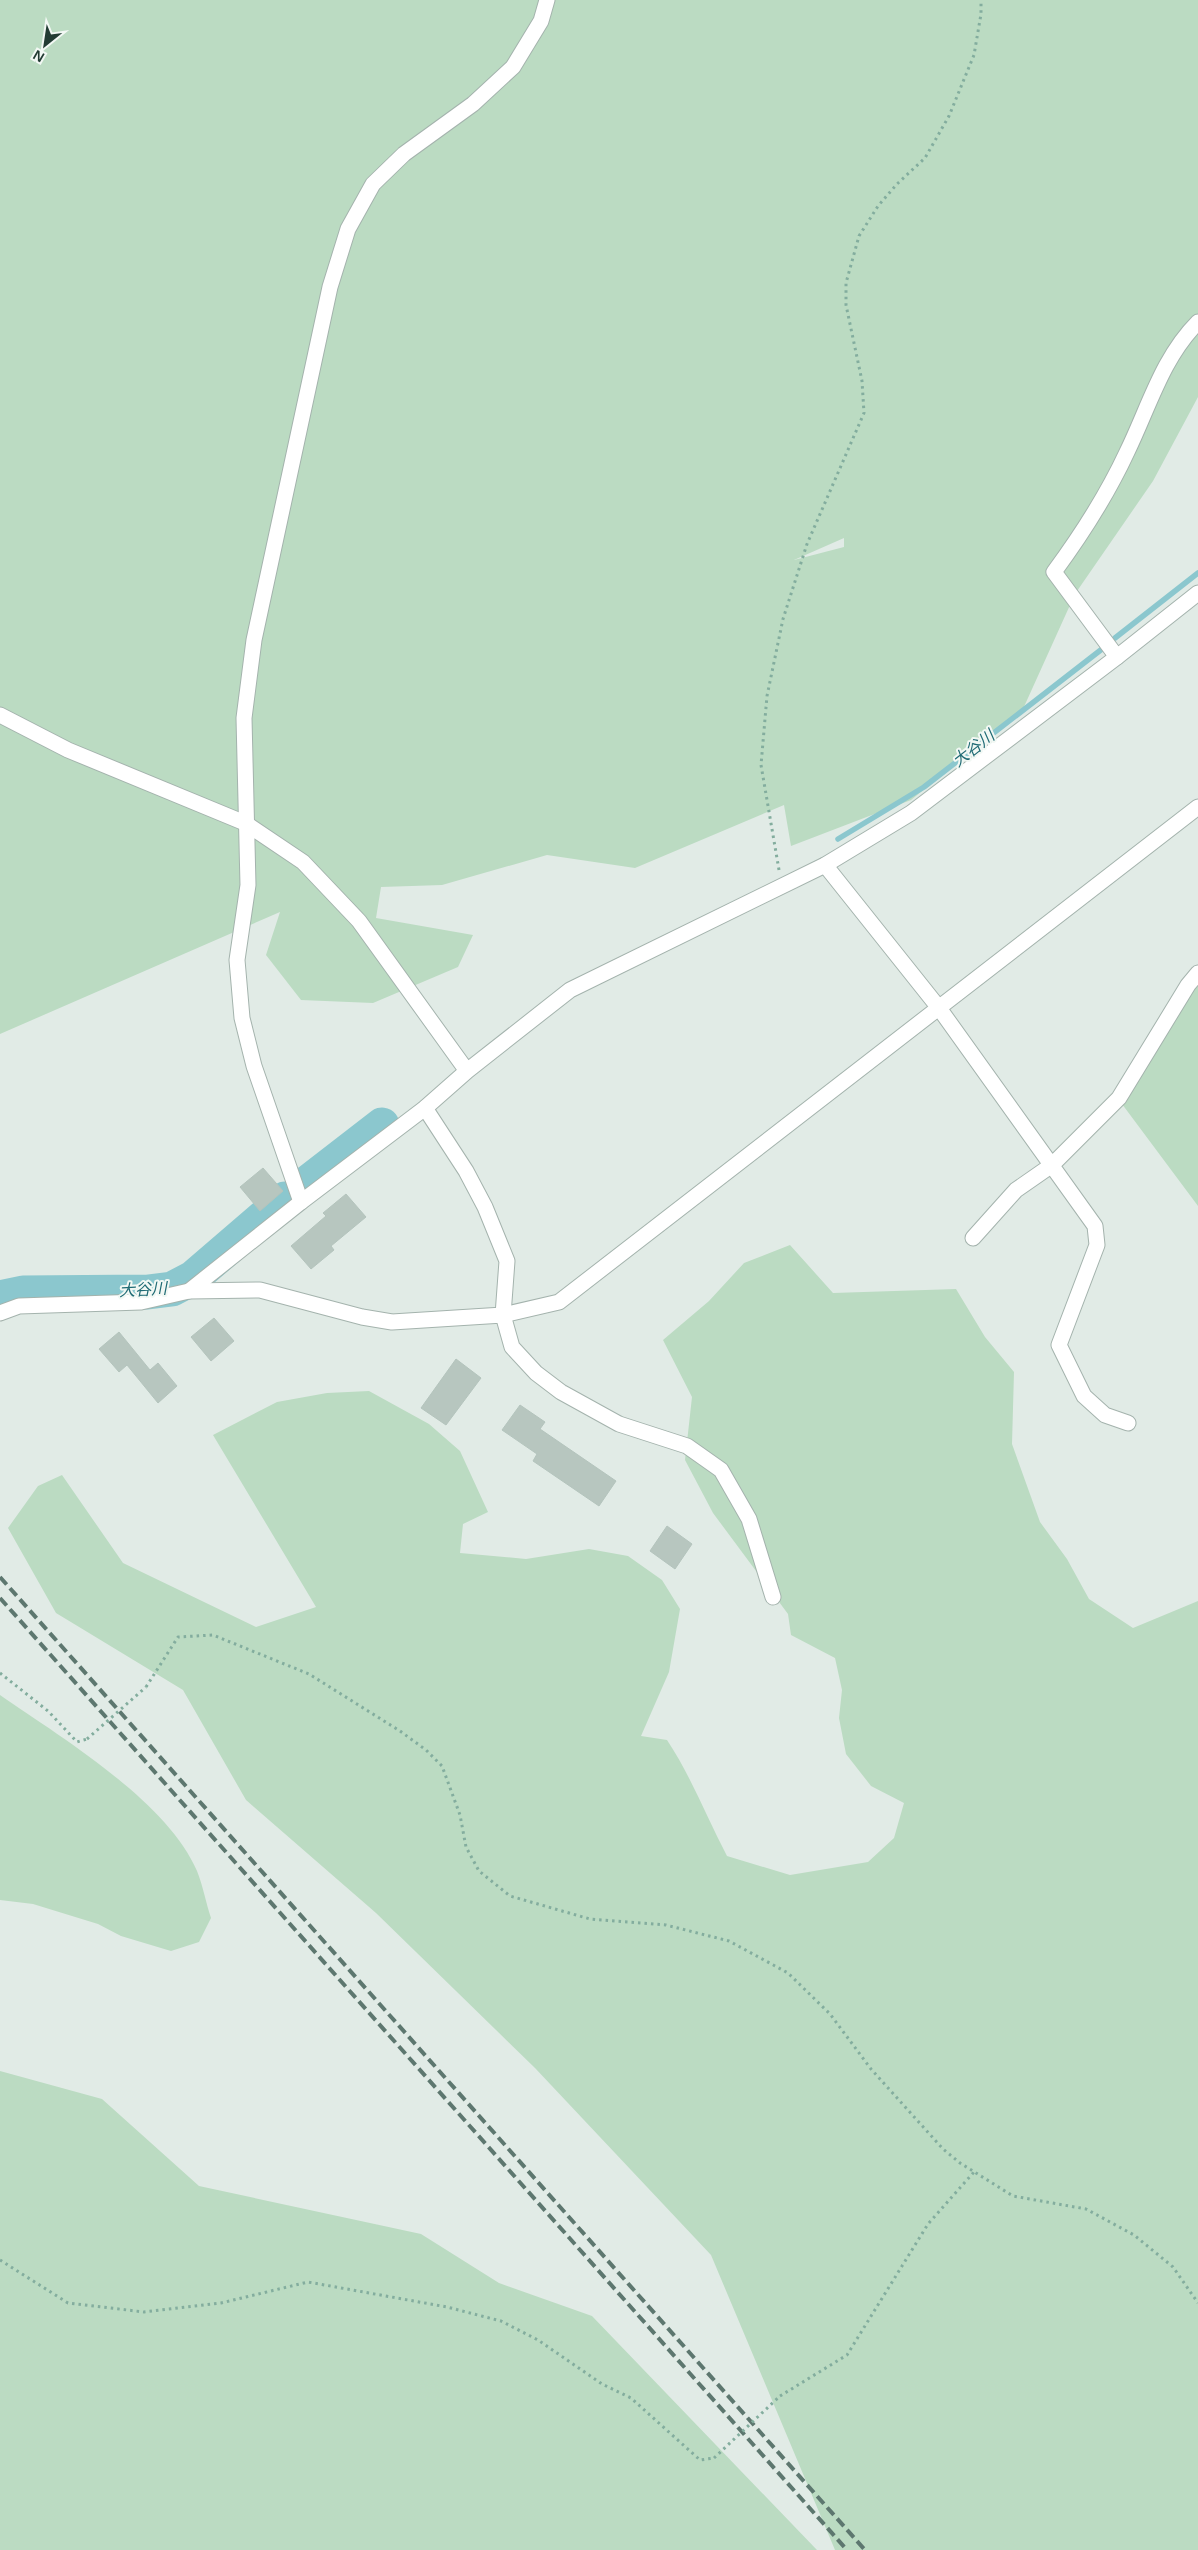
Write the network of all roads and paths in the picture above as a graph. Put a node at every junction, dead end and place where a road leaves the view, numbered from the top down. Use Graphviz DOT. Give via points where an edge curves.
graph roads {
  1 [pos="547,0"];
  2 [pos="980,0"];
  3 [pos="1198,322"];
  4 [pos="1198,593"];
  5 [pos="1118,657"];
  6 [pos="0,714"];
  7 [pos="1198,808"];
  8 [pos="245,823"];
  9 [pos="825,865"];
  10 [pos="781,884"];
  11 [pos="1198,973"];
  12 [pos="939,1008"];
  13 [pos="467,1071"];
  14 [pos="425,1108"];
  15 [pos="1052,1165"];
  16 [pos="301,1202"];
  17 [pos="973,1238"];
  18 [pos="189,1291"];
  19 [pos="0,1313"];
  20 [pos="504,1315"];
  21 [pos="1128,1423"];
  22 [pos="773,1597"];
  23 [pos="0,1673"];
  24 [pos="974,2172"];
  25 [pos="0,2260"];
  26 [pos="1198,2303"];
  1 -- 8 [label="street" via="541,22 512,67 473,104 404,154 373,184 348,229 330,287 254,640 244,718"];
  2 -- 10 [label="path" via="981,14 974,55 949,116 925,158 878,206 859,236 846,283 846,306 862,381 864,413 807,544 783,619 768,696 761,765"];
  3 -- 5 [label="street" via="1172,352 1127,454 1085,530 1054,572"];
  4 -- 5 [label="street"];
  5 -- 9 [label="street" via="911,813"];
  6 -- 8 [label="street" via="68,750"];
  7 -- 12 [label="street"];
  8 -- 13 [label="street" via="303,862 359,921"];
  8 -- 16 [label="street" via="248,885 237,960 242,1018 254,1066"];
  9 -- 10 [label="street"];
  9 -- 12 [label="street"];
  10 -- 13 [label="street" via="570,990"];
  11 -- 15 [label="street" via="1119,1098"];
  12 -- 15 [label="street"];
  12 -- 20 [label="street" via="559,1302"];
  13 -- 14 [label="street"];
  14 -- 16 [label="street"];
  14 -- 20 [label="street" via="470,1178 507,1261"];
  15 -- 17 [label="street" via="1016,1190"];
  15 -- 21 [label="street" via="1095,1226 1097,1245 1059,1345 1084,1396 1105,1415"];
  16 -- 18 [label="street"];
  18 -- 19 [label="street" via="141,1302 19,1306"];
  18 -- 20 [label="street" via="260,1290 392,1322"];
  20 -- 22 [label="street" via="512,1347 536,1373 561,1392 619,1424 687,1446 721,1470 749,1519"];
  23 -- 24 [label="path, bridge" via="48,1711 78,1742 87,1739 146,1687 178,1637 213,1635 309,1674 400,1731 442,1766 460,1815 466,1847 479,1871 510,1896 590,1919 666,1925 729,1941 788,1973 830,2014 871,2069 943,2149"];
  24 -- 25 [label="path, bridge" via="928,2224 847,2355 780,2396 714,2458 700,2460 631,2398 602,2384 538,2340 492,2319 447,2307 308,2282 221,2303 144,2312 68,2302"];
  24 -- 26 [label="path" via="1013,2196 1086,2209 1134,2234 1173,2267"];
}
